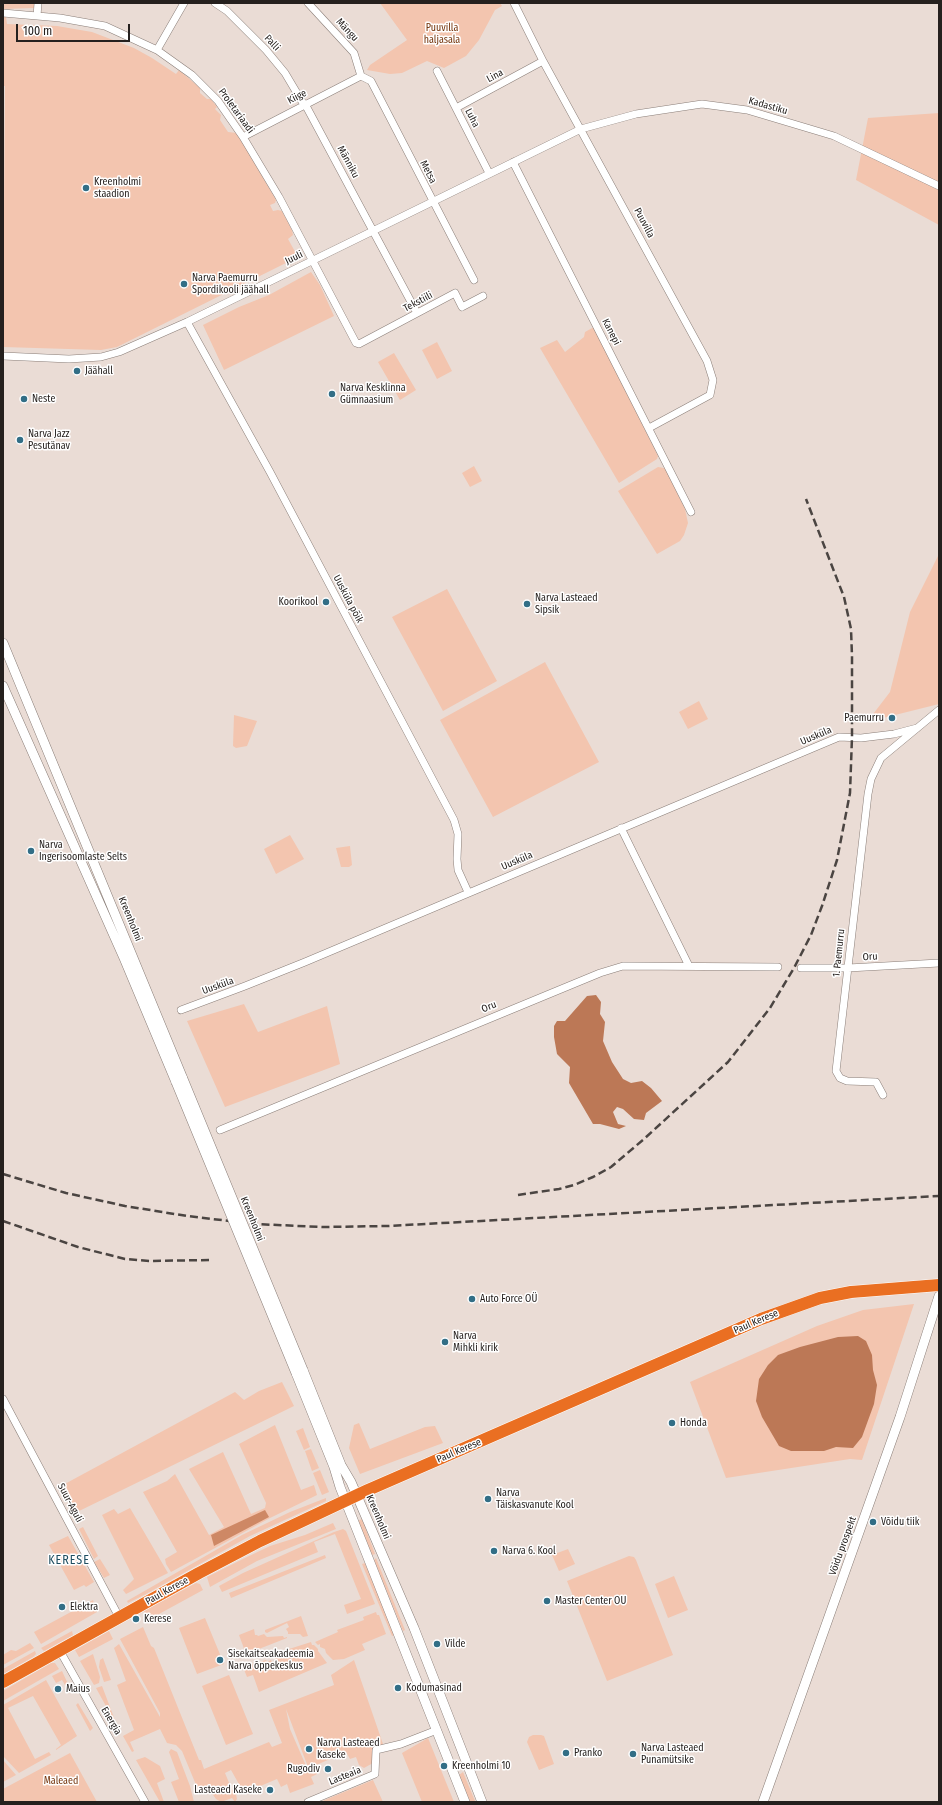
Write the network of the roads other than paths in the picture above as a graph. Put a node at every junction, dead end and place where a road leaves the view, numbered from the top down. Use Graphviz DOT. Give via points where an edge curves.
graph roads {
  1 [pos="38,3"];
  2 [pos="184,3"];
  3 [pos="215,3"];
  4 [pos="308,3"];
  5 [pos="514,3"];
  6 [pos="3,14"];
  7 [pos="37,16"];
  8 [pos="158,50"];
  9 [pos="543,61"];
  10 [pos="437,72"];
  11 [pos="361,76"];
  12 [pos="305,104"];
  13 [pos="456,108"];
  14 [pos="581,129"];
  15 [pos="243,137"];
  16 [pos="513,162"];
  17 [pos="489,174"];
  18 [pos="939,186"];
  19 [pos="432,201"];
  20 [pos="373,230"];
  21 [pos="312,260"];
  22 [pos="474,280"];
  23 [pos="483,296"];
  24 [pos="417,313"];
  25 [pos="187,322"];
  26 [pos="356,342"];
  27 [pos="3,356"];
  28 [pos="649,428"];
  29 [pos="691,512"];
  30 [pos="3,643"];
  31 [pos="21,684"];
  32 [pos="4,688"];
  33 [pos="939,710"];
  34 [pos="917,728"];
  35 [pos="621,828"];
  36 [pos="468,892"];
  37 [pos="939,963"];
  38 [pos="689,966"];
  39 [pos="778,967"];
  40 [pos="801,968"];
  41 [pos="848,968"];
  42 [pos="181,1010"];
  43 [pos="180,1081"];
  44 [pos="883,1095"];
  45 [pos="220,1130"];
  46 [pos="939,1285"];
  47 [pos="939,1296"];
  48 [pos="299,1372"];
  49 [pos="3,1399"];
  50 [pos="357,1496"];
  51 [pos="345,1501"];
  52 [pos="119,1617"];
  53 [pos="60,1650"];
  54 [pos="3,1682"];
  55 [pos="437,1730"];
  56 [pos="145,1802"];
  57 [pos="308,1802"];
  58 [pos="465,1802"];
  59 [pos="482,1802"];
  60 [pos="763,1802"];
  1 -- 7 [label="street"];
  2 -- 8 [label="street"];
  3 -- 12 [label="street, Palli" via="266,50"];
  4 -- 11 [label="street, Mängu" via="354,53"];
  5 -- 9 [label="street, Puuvilla"];
  6 -- 7 [label="street, Proletariaadi"];
  7 -- 8 [label="street, Proletariaadi" via="105,26"];
  8 -- 15 [label="street, Proletariaadi" via="179,64 206,88"];
  9 -- 13 [label="street, Lina"];
  9 -- 14 [label="street, Puuvilla"];
  10 -- 13 [label="street, Luha"];
  11 -- 12 [label="street, Kiige"];
  11 -- 19 [label="street, Metsa" via="371,81"];
  12 -- 15 [label="street, Kiige"];
  12 -- 20 [label="street, Männiku"];
  13 -- 17 [label="street, Luha"];
  14 -- 16 [label="street, Juuli"];
  14 -- 18 [label="street, Kadastiku" via="636,114 702,104 747,110 834,136"];
  14 -- 28 [label="street, Puuvilla" via="707,361 713,380 710,395"];
  15 -- 21 [label="street, Proletariaadi" via="279,197"];
  16 -- 17 [label="street, Juuli"];
  16 -- 28 [label="street, Kanepi"];
  17 -- 19 [label="street, Juuli"];
  19 -- 20 [label="street, Juuli"];
  19 -- 22 [label="street, Metsa"];
  20 -- 21 [label="street, Juuli"];
  20 -- 24 [label="street, Männiku"];
  21 -- 25 [label="street, Juuli"];
  21 -- 26 [label="street, Proletariaadi"];
  23 -- 24 [label="street, Tekstiili" via="462,307 455,293"];
  24 -- 26 [label="street, Tekstiili" via="359,344"];
  25 -- 27 [label="street, Juuli" via="119,352 101,357 69,359"];
  25 -- 36 [label="street, Uusküla põik" via="270,472 454,820 458,834 458,870"];
  28 -- 29 [label="street, Kanepi"];
  30 -- 31 [label="main road, Kreenholmi"];
  31 -- 32 [label="main road"];
  31 -- 43 [label="main road, Kreenholmi"];
  32 -- 43 [label="main road, Kreenholmi"];
  33 -- 34 [label="street"];
  34 -- 35 [label="street, Uusküla" via="861,738 839,737"];
  34 -- 41 [label="street, 1. Paemurru" via="881,758 871,779"];
  35 -- 36 [label="street, Uusküla"];
  35 -- 38 [label="street"];
  36 -- 42 [label="street, Uusküla" via="259,981"];
  37 -- 41 [label="street, Oru"];
  38 -- 39 [label="street, Oru"];
  38 -- 45 [label="street, Oru" via="623,966 600,973"];
  40 -- 41 [label="street, Oru"];
  41 -- 44 [label="street, 1. Paemurru" via="836,1071 840,1078 847,1081 876,1082"];
  43 -- 48 [label="main road, Kreenholmi, bridge"];
  46 -- 50 [label="highway, Paul Kerese" via="851,1292 791,1307"];
  47 -- 60 [label="main road, Võidu prospekt" via="900,1417"];
  48 -- 50 [label="main road, Kreenholmi"];
  48 -- 51 [label="main road, Kreenholmi"];
  49 -- 52 [label="street, Suur-Aguli"];
  50 -- 51 [label="highway, Paul Kerese"];
  50 -- 59 [label="main road, Kreenholmi" via="414,1628"];
  51 -- 52 [label="highway, Paul Kerese" via="260,1541"];
  51 -- 55 [label="main road, Kreenholmi"];
  52 -- 53 [label="highway, Paul Kerese"];
  53 -- 54 [label="highway, Paul Kerese"];
  53 -- 56 [label="street, Energia"];
  55 -- 57 [label="street, Lasteaia" via="401,1744 376,1750 375,1774"];
  55 -- 58 [label="main road, Kreenholmi"];
}
